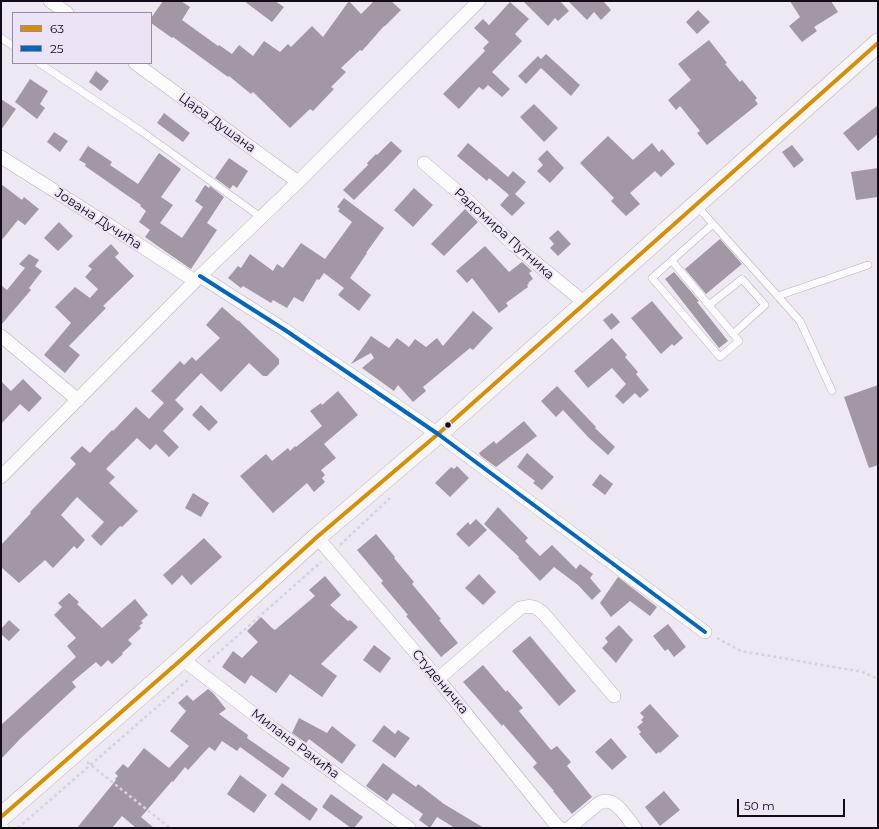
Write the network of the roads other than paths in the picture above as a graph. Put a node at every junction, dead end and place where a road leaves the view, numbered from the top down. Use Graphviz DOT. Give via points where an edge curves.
graph roads {
  1 [pos="50,1"];
  2 [pos="479,1"];
  3 [pos="66,12"];
  4 [pos="1,38"];
  5 [pos="878,43"];
  6 [pos="12,45"];
  7 [pos="40,64"];
  8 [pos="136,64"];
  9 [pos="1,157"];
  10 [pos="424,163"];
  11 [pos="298,182"];
  12 [pos="696,205"];
  13 [pos="262,218"];
  14 [pos="713,224"];
  15 [pos="672,260"];
  16 [pos="868,265"];
  17 [pos="198,279"];
  18 [pos="778,296"];
  19 [pos="585,303"];
  20 [pos="709,305"];
  21 [pos="733,334"];
  22 [pos="1,336"];
  23 [pos="832,391"];
  24 [pos="78,400"];
  25 [pos="438,434"];
  26 [pos="1,477"];
  27 [pos="317,537"];
  28 [pos="705,632"];
  29 [pos="182,659"];
  30 [pos="438,679"];
  31 [pos="614,696"];
  32 [pos="1,817"];
  33 [pos="409,828"];
  34 [pos="560,828"];
  35 [pos="568,828"];
  36 [pos="635,828"];
  1 -- 3 [label="street"];
  2 -- 11 [label="street"];
  4 -- 6 [label="lane"];
  5 -- 12 [label="street"];
  7 -- 13 [label="lane" via="141,131"];
  8 -- 11 [label="street, Цара Душана"];
  9 -- 17 [label="street, Јована Дучића"];
  10 -- 19 [label="street, Радомира Путника" via="514,245"];
  11 -- 13 [label="street"];
  12 -- 14 [label="lane"];
  12 -- 19 [label="street"];
  13 -- 17 [label="street"];
  14 -- 15 [label="lane"];
  14 -- 18 [label="lane"];
  15 -- 20 [label="lane"];
  15 -- 21 [label="lane" via="652,278 720,357 739,341"];
  16 -- 18 [label="lane"];
  17 -- 24 [label="street"];
  17 -- 25 [label="street, Јована Дучића" via="284,330"];
  18 -- 23 [label="lane" via="800,321"];
  19 -- 25 [label="street"];
  20 -- 21 [label="lane"];
  20 -- 21 [label="lane" via="742,279 765,305"];
  22 -- 24 [label="street"];
  24 -- 26 [label="street"];
  25 -- 27 [label="street"];
  25 -- 28 [label="street, Јована Дучића"];
  27 -- 29 [label="street"];
  27 -- 30 [label="street, Студеничка"];
  29 -- 32 [label="street"];
  29 -- 33 [label="street, Милана Ракића"];
  30 -- 31 [label="street" via="520,608 527,606 536,607 543,612"];
  30 -- 34 [label="street, Студеничка"];
  35 -- 36 [label="street" via="598,804 609,800 619,807"];
}
